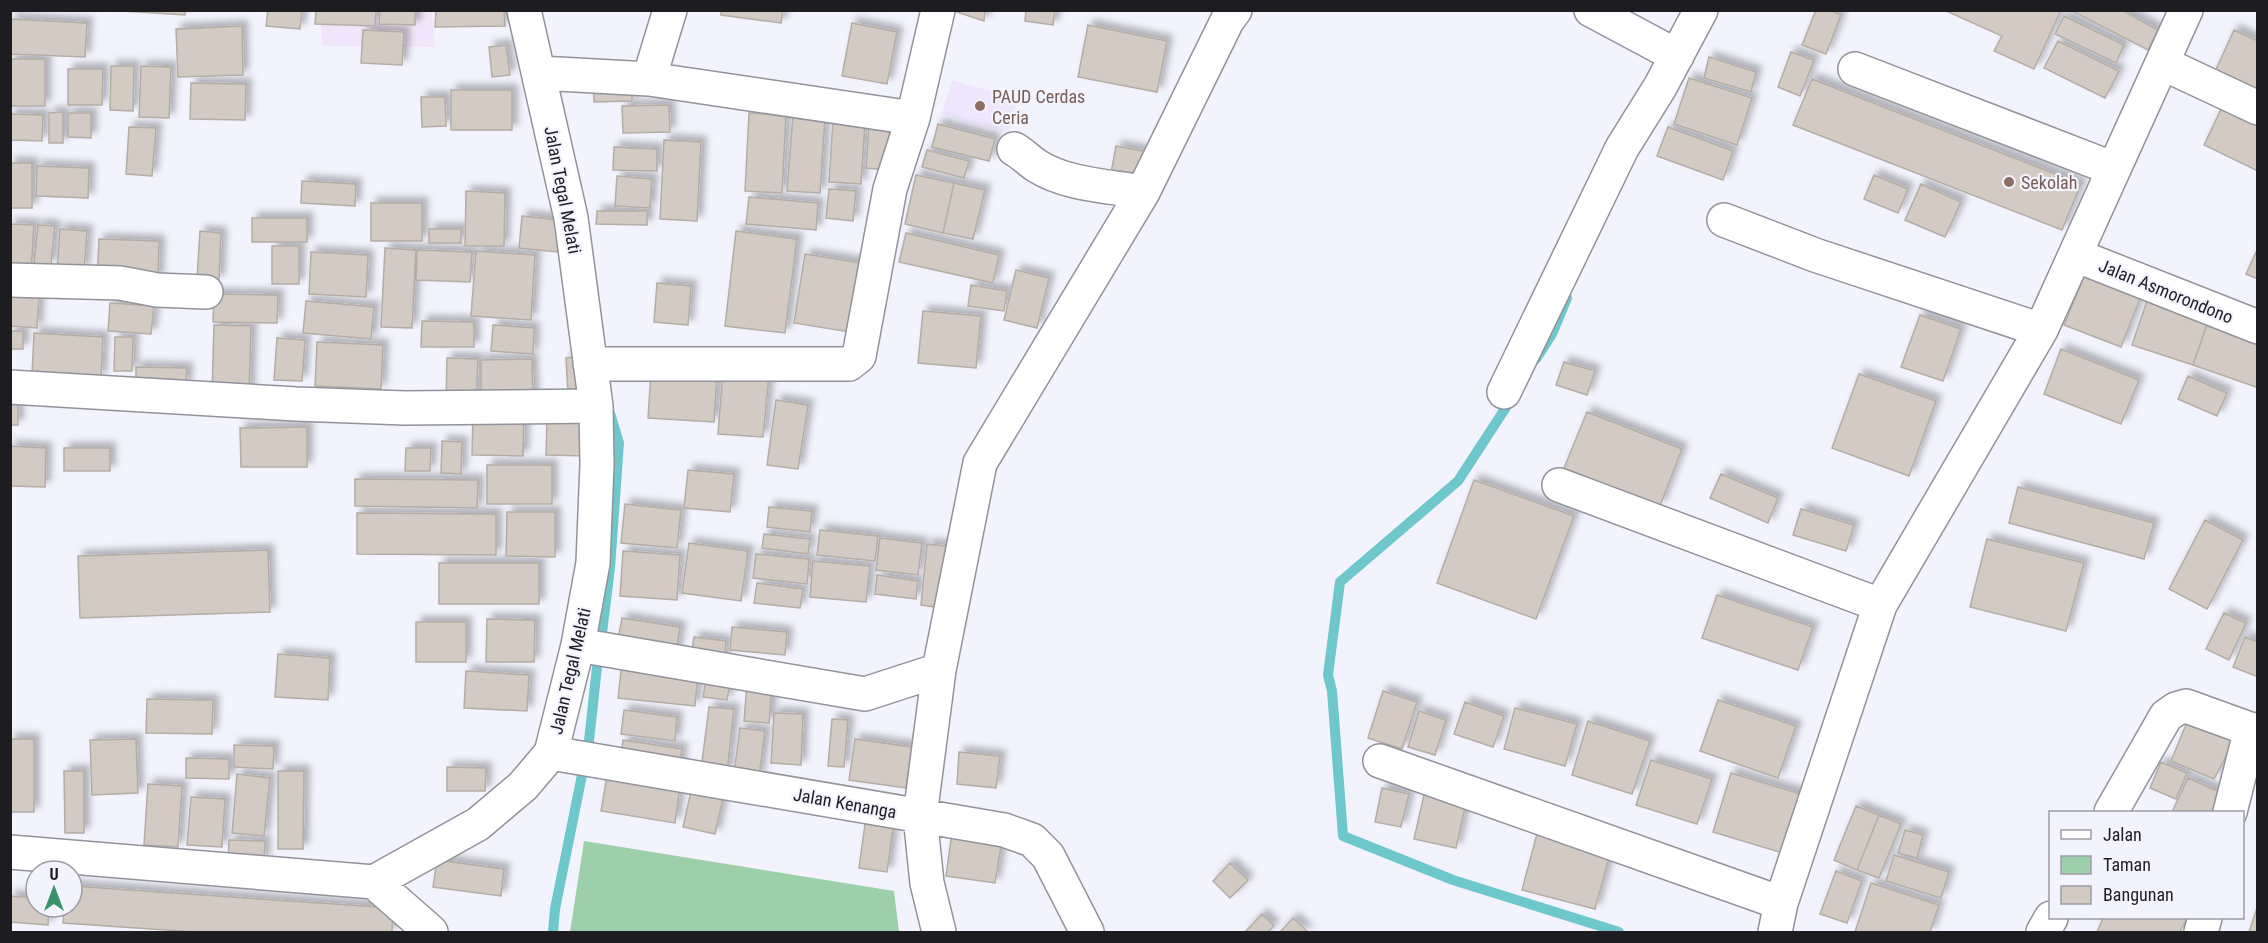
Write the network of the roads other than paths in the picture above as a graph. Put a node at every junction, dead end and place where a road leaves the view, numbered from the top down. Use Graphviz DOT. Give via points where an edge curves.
graph roads {
  1 [pos="524,10"];
  2 [pos="670,10"];
  3 [pos="938,10"];
  4 [pos="1235,10"];
  5 [pos="1592,10"];
  6 [pos="1701,10"];
  7 [pos="2186,10"];
  8 [pos="1677,56"];
  9 [pos="2162,63"];
  10 [pos="1855,69"];
  11 [pos="540,73"];
  12 [pos="649,79"];
  13 [pos="2258,108"];
  14 [pos="913,118"];
  15 [pos="1014,149"];
  16 [pos="2114,169"];
  17 [pos="1143,192"];
  18 [pos="1724,220"];
  19 [pos="2075,255"];
  20 [pos="10,280"];
  21 [pos="206,292"];
  22 [pos="2258,327"];
  23 [pos="2041,330"];
  24 [pos="590,364"];
  25 [pos="10,387"];
  26 [pos="1504,392"];
  27 [pos="596,406"];
  28 [pos="1559,485"];
  29 [pos="1880,605"];
  30 [pos="578,645"];
  31 [pos="939,669"];
  32 [pos="2254,730"];
  33 [pos="551,753"];
  34 [pos="1380,761"];
  35 [pos="2112,811"];
  36 [pos="2231,811"];
  37 [pos="920,816"];
  38 [pos="10,852"];
  39 [pos="374,882"];
  40 [pos="1778,918"];
  41 [pos="2050,919"];
  42 [pos="431,933"];
  43 [pos="939,933"];
  44 [pos="1087,933"];
  45 [pos="2043,933"];
  1 -- 11 [label="street, Jalan Tegal Melati"];
  2 -- 12 [label="street"];
  3 -- 14 [label="street"];
  4 -- 17 [label="street"];
  5 -- 8 [label="street"];
  6 -- 8 [label="street"];
  7 -- 9 [label="street"];
  8 -- 26 [label="street" via="1622,148"];
  9 -- 13 [label="street"];
  9 -- 16 [label="street"];
  10 -- 16 [label="street"];
  11 -- 12 [label="street"];
  11 -- 24 [label="street, Jalan Tegal Melati" via="571,218"];
  12 -- 14 [label="street"];
  14 -- 24 [label="street" via="890,189 855,361"];
  15 -- 17 [label="street" via="1055,175"];
  16 -- 19 [label="street"];
  17 -- 31 [label="street" via="980,463"];
  18 -- 23 [label="street" via="1815,255"];
  19 -- 22 [label="street, Jalan Asmorondono"];
  19 -- 23 [label="street"];
  20 -- 21 [label="street" via="120,283 157,290"];
  23 -- 29 [label="street"];
  24 -- 27 [label="street, Jalan Tegal Melati"];
  25 -- 27 [label="street" via="405,408"];
  27 -- 30 [label="street, Jalan Tegal Melati" via="593,562"];
  28 -- 29 [label="street"];
  29 -- 40 [label="street"];
  30 -- 31 [label="street" via="865,694"];
  30 -- 33 [label="street, Jalan Tegal Melati"];
  31 -- 37 [label="street"];
  32 -- 35 [label="street" via="2186,706 2176,709 2166,716"];
  32 -- 36 [label="street"];
  33 -- 37 [label="street, Jalan Kenanga"];
  33 -- 39 [label="street, Jalan Tegal Melati" via="523,786 478,824"];
  34 -- 40 [label="street"];
  37 -- 43 [label="street" via="927,884"];
  37 -- 44 [label="street, Jalan Kenanga" via="1004,830 1032,840 1048,856"];
  38 -- 39 [label="street"];
  39 -- 42 [label="street"];
  41 -- 45 [label="street"];
}
